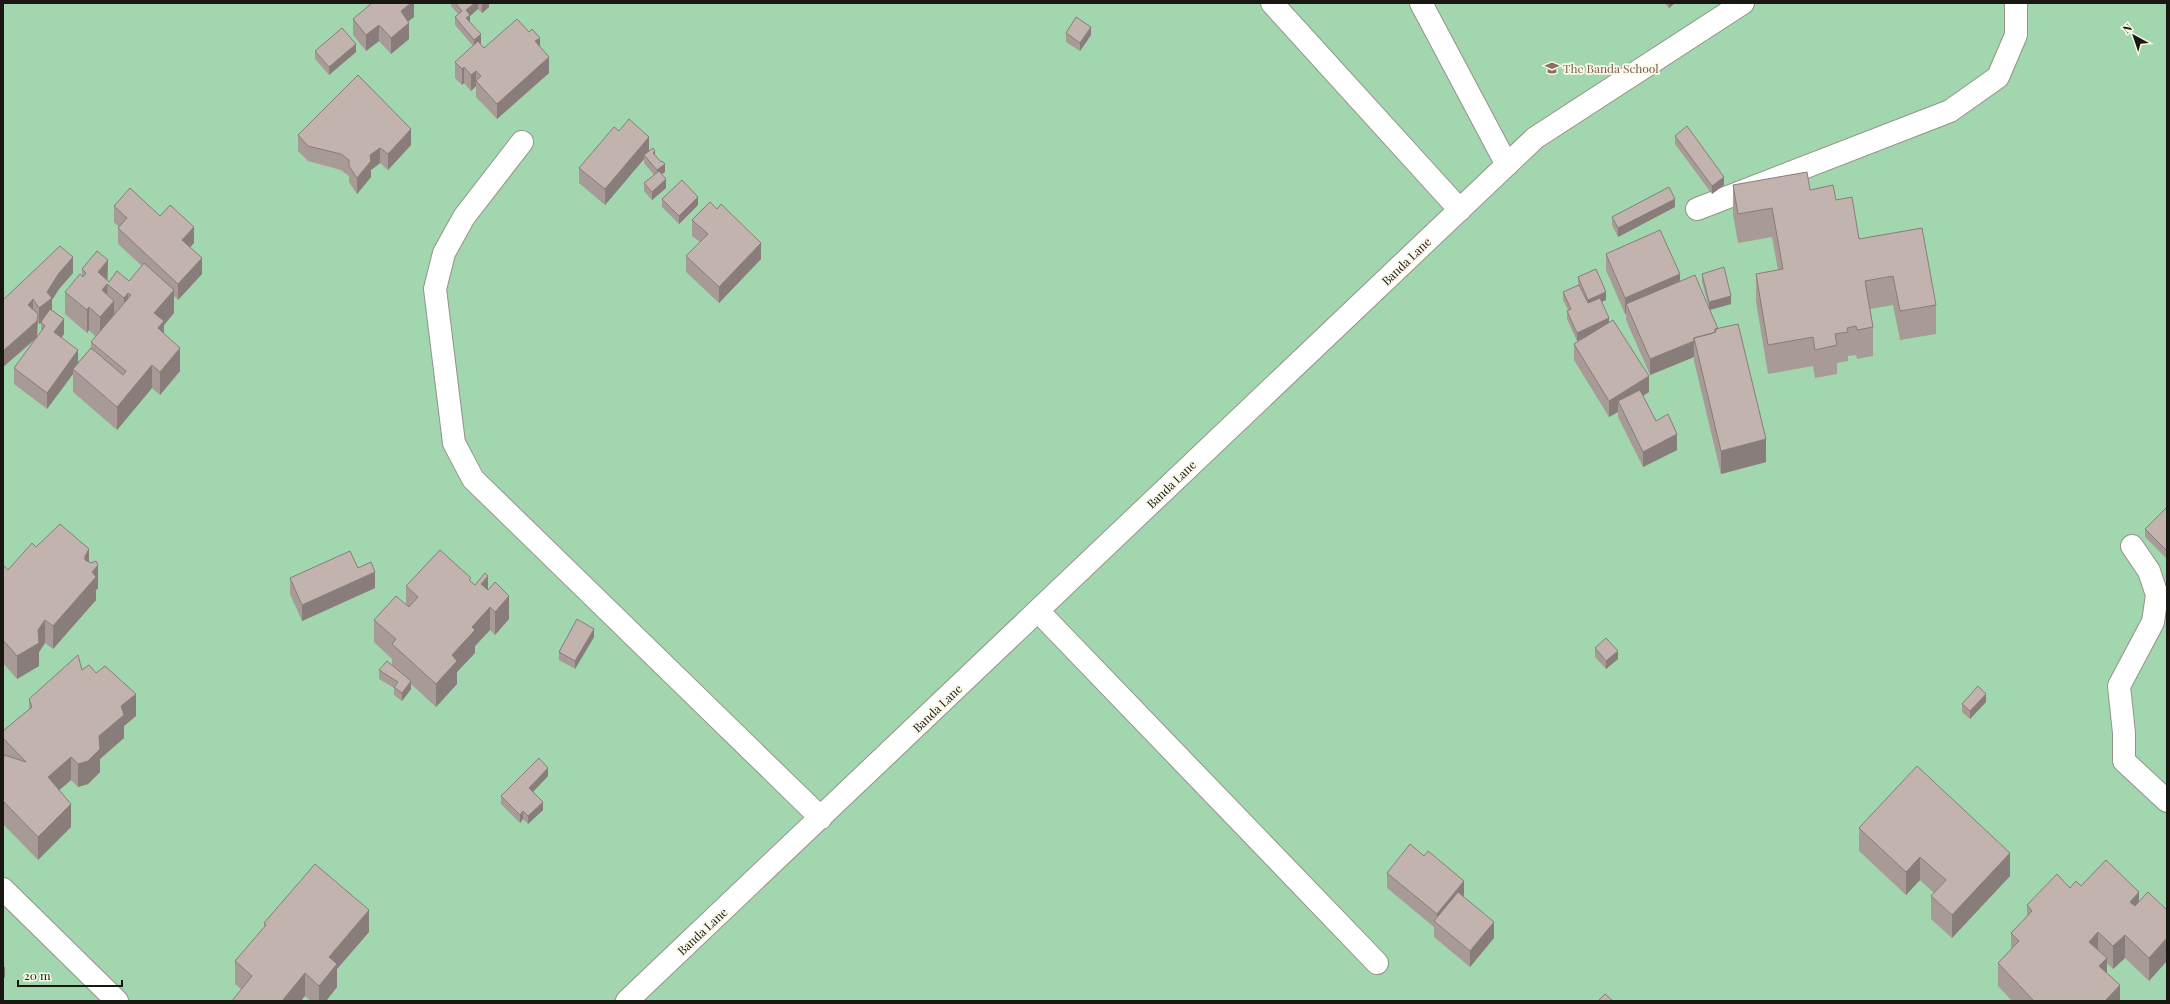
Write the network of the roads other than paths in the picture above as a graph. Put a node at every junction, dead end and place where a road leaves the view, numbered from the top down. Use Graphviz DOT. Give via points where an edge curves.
graph roads {
  1 [pos="1272,3"];
  2 [pos="1421,3"];
  3 [pos="1743,3"];
  4 [pos="2016,3"];
  5 [pos="522,142"];
  6 [pos="1507,165"];
  7 [pos="1460,210"];
  8 [pos="1697,210"];
  9 [pos="2132,546"];
  10 [pos="1038,611"];
  11 [pos="2167,801"];
  12 [pos="821,818"];
  13 [pos="3,889"];
  14 [pos="1377,963"];
  15 [pos="117,1001"];
  16 [pos="627,1001"];
  1 -- 7 [label="street"];
  2 -- 6 [label="street"];
  3 -- 6 [label="street, Banda Lane" via="1535,138"];
  4 -- 8 [label="street" via="2016,35 1998,77 1950,111"];
  5 -- 12 [label="street" via="464,217 444,253 435,289 454,443 474,479"];
  6 -- 7 [label="street, Banda Lane"];
  7 -- 10 [label="street, Banda Lane"];
  9 -- 11 [label="street" via="2149,570 2157,595 2153,622 2118,686 2124,733 2124,761"];
  10 -- 12 [label="street, Banda Lane"];
  10 -- 14 [label="street"];
  12 -- 16 [label="street, Banda Lane"];
  13 -- 15 [label="street"];
}
